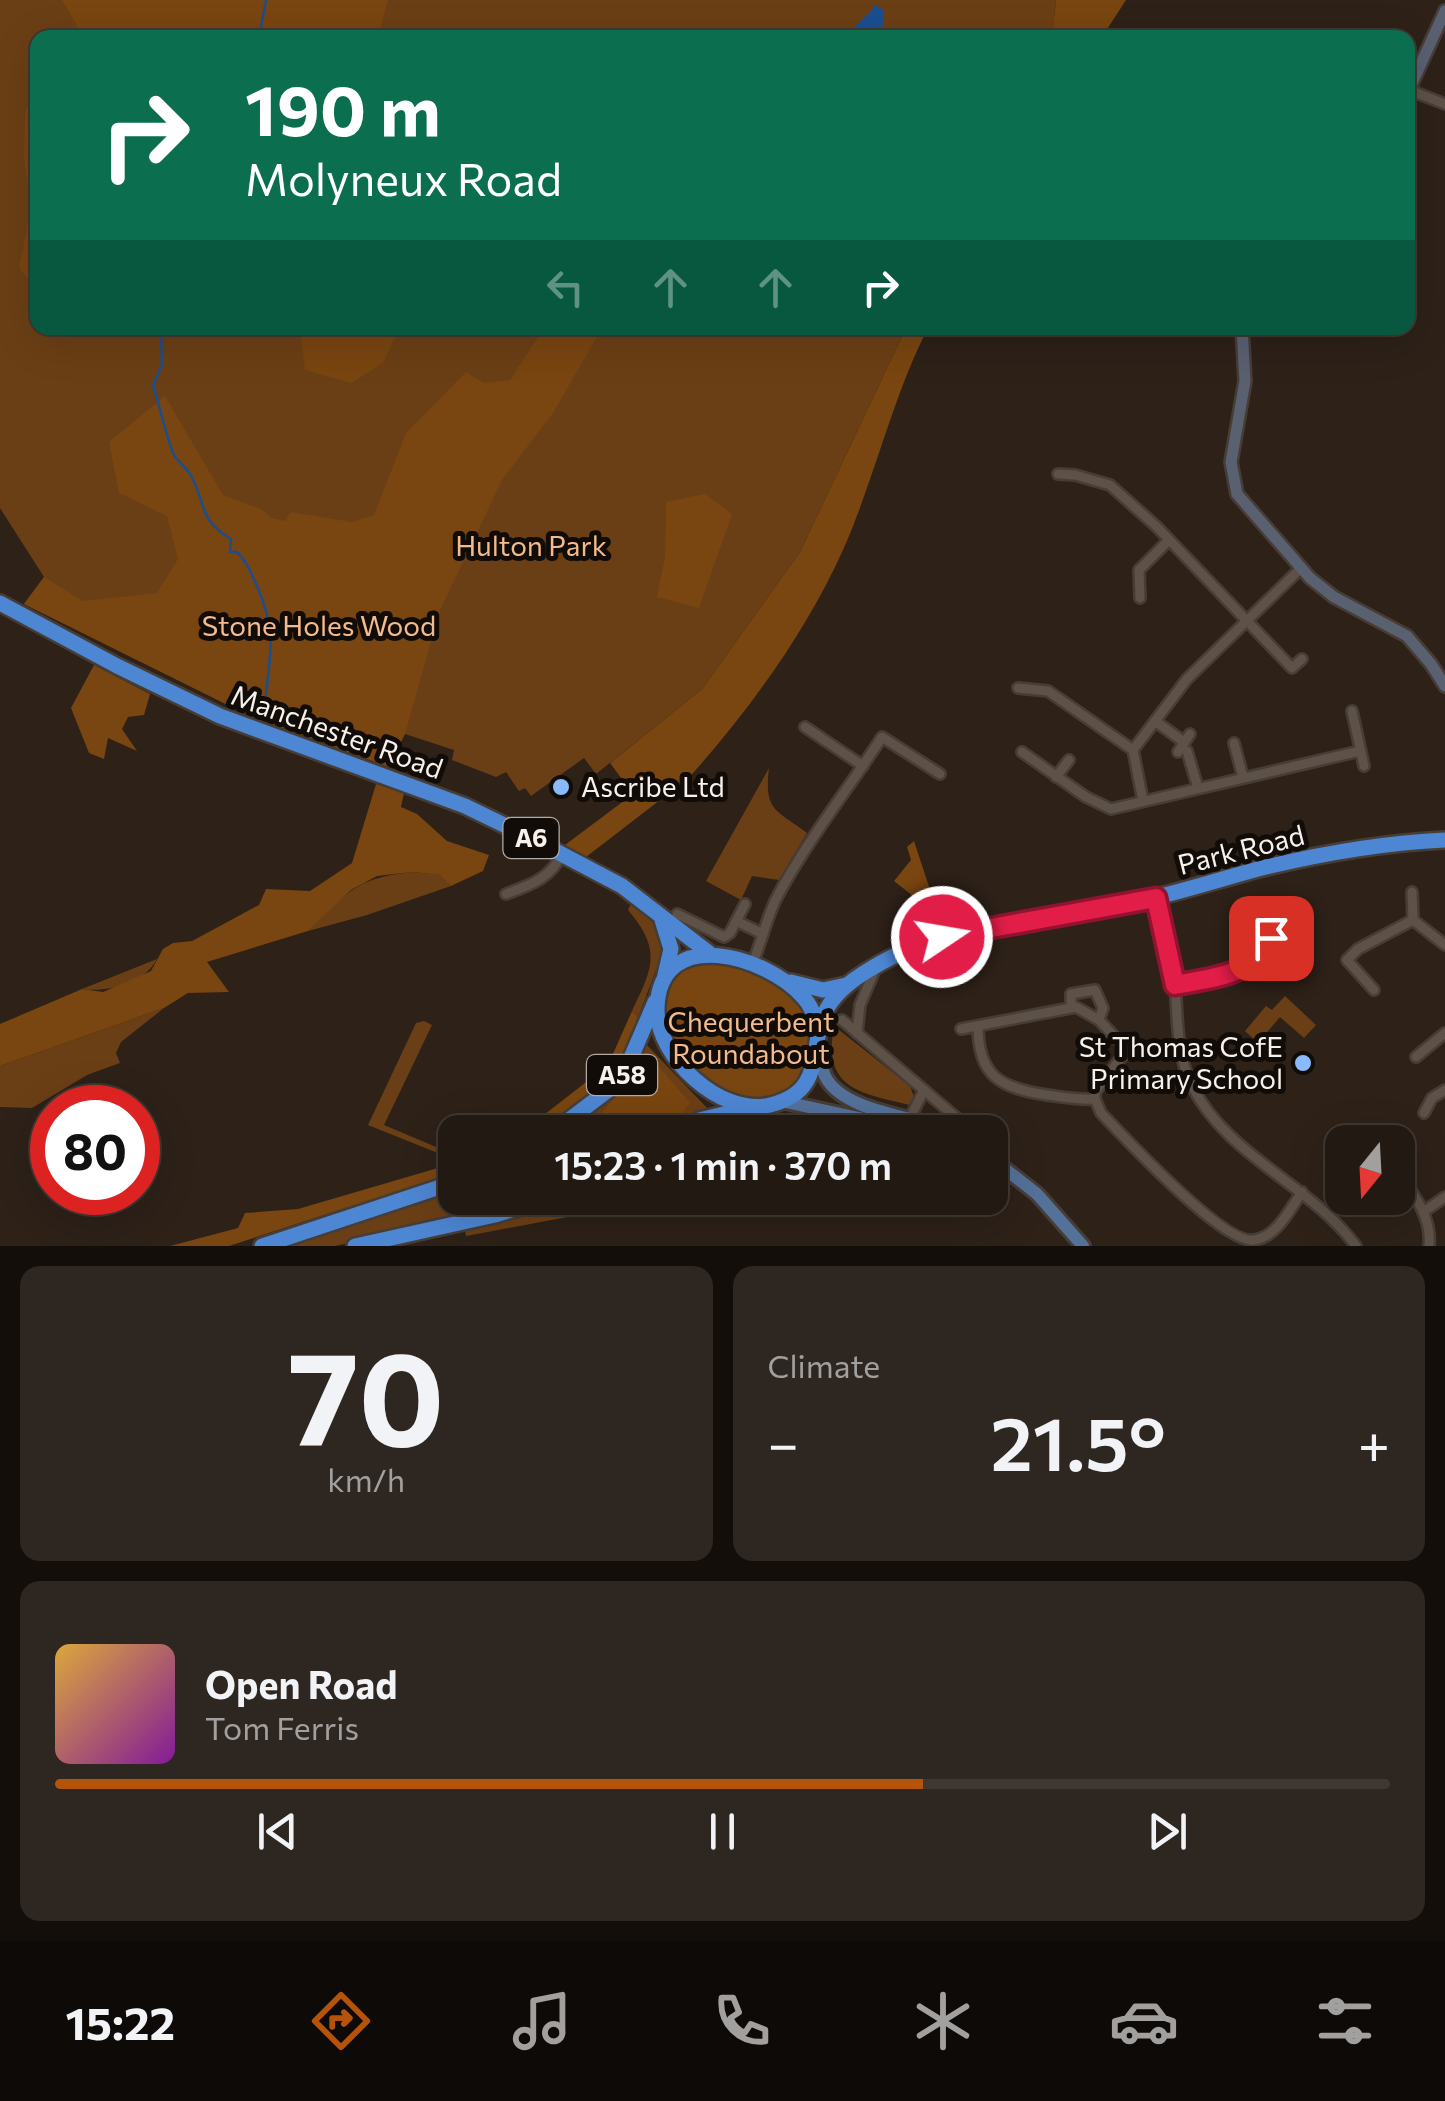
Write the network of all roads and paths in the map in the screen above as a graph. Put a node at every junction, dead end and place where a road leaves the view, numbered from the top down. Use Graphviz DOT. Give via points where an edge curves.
graph roads {
  1 [pos="1445,11"];
  2 [pos="1415,76"];
  3 [pos="1415,93"];
  4 [pos="1445,104"];
  5 [pos="1242,335"];
  6 [pos="1058,474"];
  7 [pos="1169,540"];
  8 [pos="1301,568"];
  9 [pos="1140,598"];
  10 [pos="0,603"];
  11 [pos="1246,623"];
  12 [pos="1302,659"];
  13 [pos="1445,686"];
  14 [pos="1018,688"];
  15 [pos="1352,711"];
  16 [pos="1156,720"];
  17 [pos="805,728"];
  18 [pos="1238,746"];
  19 [pos="1133,750"];
  20 [pos="1360,751"];
  21 [pos="1022,752"];
  22 [pos="1069,760"];
  23 [pos="863,766"];
  24 [pos="1364,766"];
  25 [pos="940,774"];
  26 [pos="1056,776"];
  27 [pos="1244,777"];
  28 [pos="1198,788"];
  29 [pos="1143,802"];
  30 [pos="1445,840"];
  31 [pos="562,854"];
  32 [pos="1412,892"];
  33 [pos="506,894"];
  34 [pos="1156,898"];
  35 [pos="745,904"];
  36 [pos="655,911"];
  37 [pos="677,914"];
  38 [pos="1413,920"];
  39 [pos="736,921"];
  40 [pos="763,934"];
  41 [pos="1275,942"];
  42 [pos="1445,944"];
  43 [pos="708,953"];
  44 [pos="878,964"];
  45 [pos="752,965"];
  46 [pos="778,978"];
  47 [pos="847,984"];
  48 [pos="662,985"];
  49 [pos="1175,985"];
  50 [pos="1374,990"];
  51 [pos="1071,1006"];
  52 [pos="842,1020"];
  53 [pos="1099,1020"];
  54 [pos="978,1026"];
  55 [pos="961,1029"];
  56 [pos="857,1033"];
  57 [pos="1445,1033"];
  58 [pos="819,1038"];
  59 [pos="1413,1044"];
  60 [pos="1179,1046"];
  61 [pos="1127,1050"];
  62 [pos="924,1090"];
  63 [pos="1445,1090"];
  64 [pos="1095,1099"];
  65 [pos="781,1101"];
  66 [pos="753,1108"];
  67 [pos="1424,1113"];
  68 [pos="575,1115"];
  69 [pos="722,1115"];
  70 [pos="866,1115"];
  71 [pos="889,1115"];
  72 [pos="912,1115"];
  73 [pos="946,1115"];
  74 [pos="1008,1171"];
  75 [pos="438,1188"];
  76 [pos="1302,1192"];
  77 [pos="1445,1197"];
  78 [pos="1415,1199"];
  79 [pos="1423,1212"];
  80 [pos="494,1215"];
  81 [pos="262,1246"];
  82 [pos="355,1246"];
  83 [pos="1083,1246"];
  84 [pos="1356,1246"];
  85 [pos="1429,1246"];
  1 -- 2 [label="street"];
  3 -- 4 [label="street"];
  5 -- 8 [label="street" via="1245,382 1232,480 1240,499"];
  6 -- 7 [label="street" via="1110,485"];
  7 -- 9 [label="street" via="1139,570"];
  7 -- 11 [label="street"];
  8 -- 11 [label="street"];
  8 -- 13 [label="street" via="1334,597 1406,636"];
  10 -- 31 [label="highway, Manchester Road / A6" via="220,716 465,806"];
  11 -- 12 [label="street" via="1292,668"];
  11 -- 16 [label="street"];
  14 -- 19 [label="street" via="1048,691"];
  15 -- 20 [label="street"];
  16 -- 19 [label="street"];
  16 -- 28 [label="street" via="1185,745"];
  17 -- 23 [label="street"];
  18 -- 27 [label="street"];
  19 -- 29 [label="street"];
  20 -- 24 [label="street"];
  20 -- 27 [label="street"];
  21 -- 26 [label="street"];
  22 -- 26 [label="street"];
  23 -- 25 [label="street" via="882,736"];
  23 -- 40 [label="street" via="778,896"];
  26 -- 29 [label="street" via="1105,808"];
  27 -- 28 [label="street"];
  28 -- 29 [label="street"];
  30 -- 34 [label="highway, Park Road" via="1311,857"];
  31 -- 33 [label="street" via="549,874"];
  31 -- 36 [label="highway, Manchester Road / A6"];
  32 -- 38 [label="street"];
  34 -- 44 [label="highway, Park Road" via="945,936"];
  34 -- 49 [label="street"];
  35 -- 39 [label="street"];
  36 -- 43 [label="highway, Manchester Road / A6"];
  36 -- 48 [label="highway" via="670,940"];
  37 -- 39 [label="street" via="720,936"];
  38 -- 42 [label="street"];
  38 -- 50 [label="street" via="1346,960"];
  39 -- 40 [label="street"];
  40 -- 45 [label="street"];
  41 -- 49 [label="street" via="1241,971"];
  43 -- 45 [label="highway"];
  43 -- 48 [label="highway" via="684,960"];
  44 -- 47 [label="highway, Park Road"];
  44 -- 56 [label="street" via="860,1005"];
  45 -- 46 [label="highway"];
  46 -- 47 [label="highway" via="813,990"];
  46 -- 58 [label="highway" via="808,1003"];
  47 -- 58 [label="highway, Park Road" via="829,1006"];
  48 -- 66 [label="highway, A58" via="660,1031 674,1055 713,1094"];
  48 -- 68 [label="highway, A58" via="627,1067 615,1085"];
  49 -- 60 [label="street"];
  51 -- 53 [label="street"];
  51 -- 53 [label="street" via="1070,996 1095,990"];
  51 -- 54 [label="street"];
  52 -- 56 [label="street"];
  53 -- 61 [label="street"];
  54 -- 55 [label="street"];
  54 -- 64 [label="street" via="984,1062 999,1081 1024,1092"];
  56 -- 62 [label="street"];
  57 -- 59 [label="street" via="1418,1055"];
  58 -- 65 [label="highway" via="810,1074"];
  58 -- 71 [label="main road" via="826,1077 841,1094"];
  60 -- 61 [label="street"];
  60 -- 76 [label="street" via="1191,1084 1222,1127"];
  61 -- 64 [label="street" via="1098,1085"];
  62 -- 72 [label="street"];
  62 -- 73 [label="street"];
  63 -- 67 [label="street"];
  64 -- 76 [label="street" via="1180,1193 1240,1238 1256,1240 1273,1230"];
  65 -- 66 [label="highway"];
  65 -- 70 [label="main road"];
  66 -- 69 [label="highway"];
  74 -- 83 [label="main road"];
  75 -- 81 [label="highway"];
  76 -- 84 [label="street"];
  77 -- 79 [label="street"];
  78 -- 79 [label="street"];
  79 -- 85 [label="street"];
  80 -- 82 [label="highway"];
}
